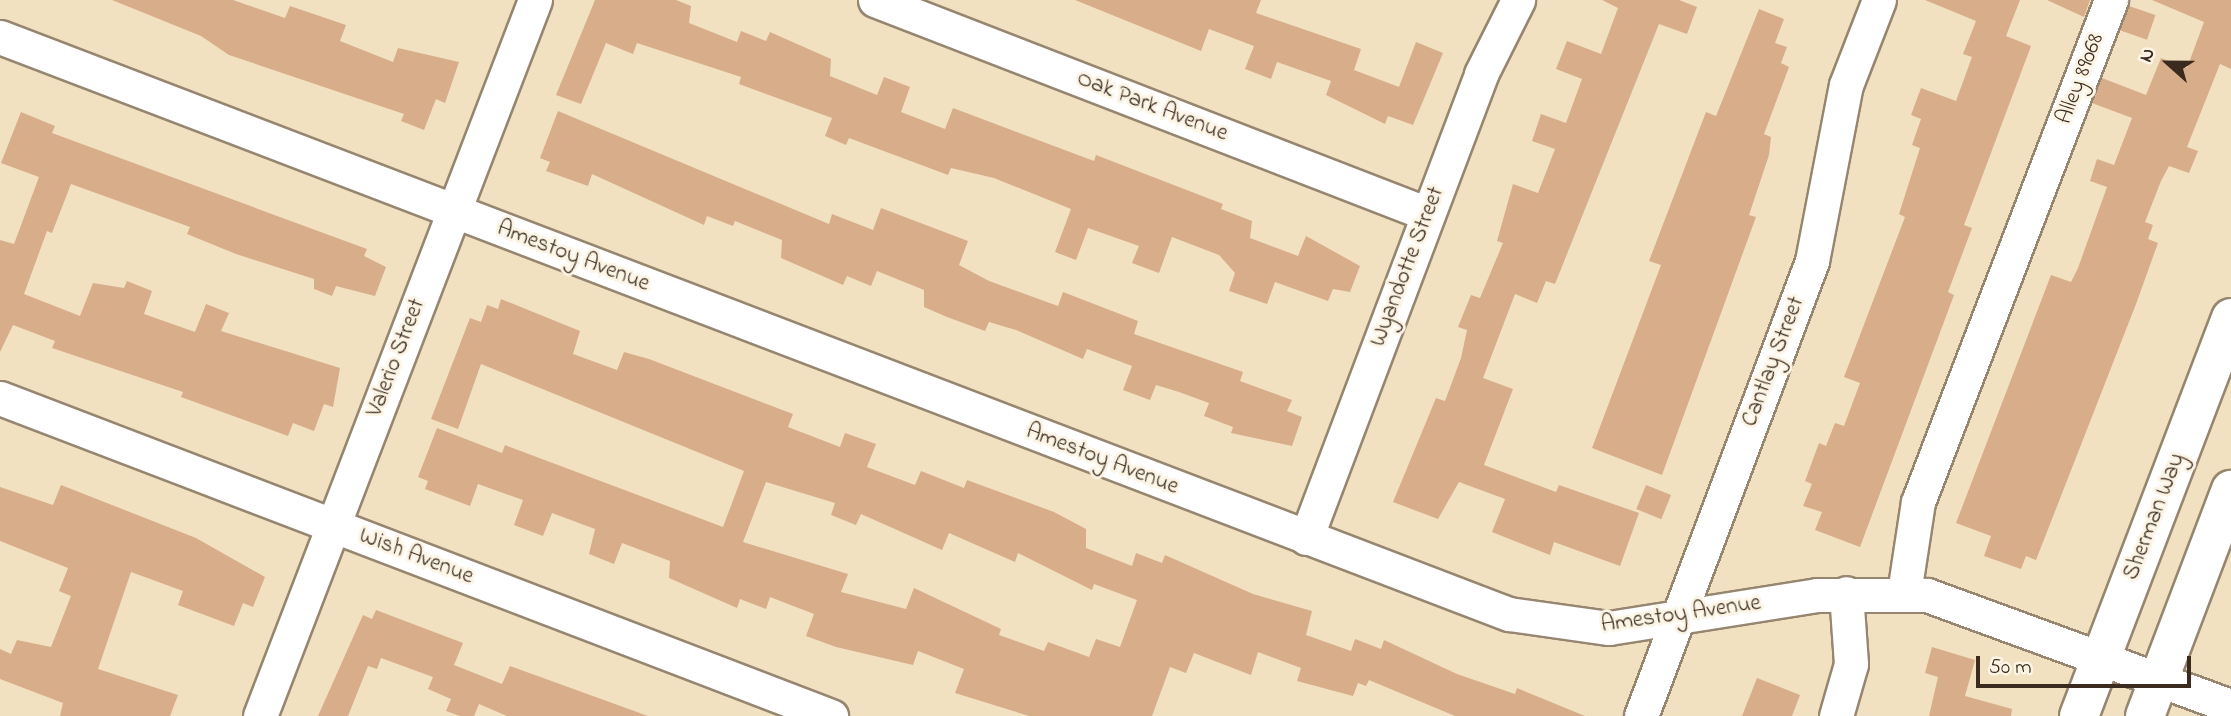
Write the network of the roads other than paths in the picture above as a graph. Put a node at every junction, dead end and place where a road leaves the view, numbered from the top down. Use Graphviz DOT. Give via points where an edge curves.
graph roads {
  1 [pos="535,0"];
  2 [pos="875,0"];
  3 [pos="1518,0"];
  4 [pos="2111,0"];
  5 [pos="1874,2"];
  6 [pos="0,37"];
  7 [pos="454,211"];
  8 [pos="1428,214"];
  9 [pos="2231,318"];
  10 [pos="0,398"];
  11 [pos="2231,490"];
  12 [pos="332,526"];
  13 [pos="1306,538"];
  14 [pos="1846,593"];
  15 [pos="1904,593"];
  16 [pos="1681,619"];
  17 [pos="2102,656"];
  18 [pos="2160,678"];
  19 [pos="2231,706"];
  20 [pos="260,716"];
  21 [pos="831,716"];
  22 [pos="1641,716"];
  23 [pos="1836,716"];
  24 [pos="2079,716"];
  25 [pos="2145,716"];
  1 -- 7 [label="street, Valerio Street"];
  2 -- 8 [label="street, Oak Park Avenue"];
  3 -- 8 [label="street, Wyandotte Street" via="1481,74"];
  4 -- 15 [label="street, Alley 89068" via="1918,502"];
  5 -- 16 [label="street, Cantlay Street" via="1846,85 1812,261"];
  6 -- 7 [label="street, Amestoy Avenue"];
  7 -- 12 [label="street, Valerio Street"];
  7 -- 13 [label="street, Amestoy Avenue"];
  8 -- 13 [label="street, Wyandotte Street"];
  9 -- 17 [label="main road, Sherman Way"];
  10 -- 12 [label="street, Wish Avenue"];
  11 -- 18 [label="main road"];
  12 -- 20 [label="street, Valerio Street"];
  12 -- 21 [label="street, Wish Avenue"];
  13 -- 16 [label="street, Amestoy Avenue" via="1508,614 1609,628"];
  14 -- 15 [label="street, Amestoy Avenue"];
  14 -- 16 [label="street, Amestoy Avenue"];
  14 -- 23 [label="street" via="1852,663"];
  15 -- 17 [label="street, Amestoy Avenue" via="1961,603"];
  16 -- 22 [label="street, Cantlay Street"];
  17 -- 18 [label="street, Amestoy Avenue"];
  17 -- 24 [label="main road, Sherman Way"];
  18 -- 19 [label="street, Amestoy Avenue"];
  18 -- 25 [label="main road"];
}
